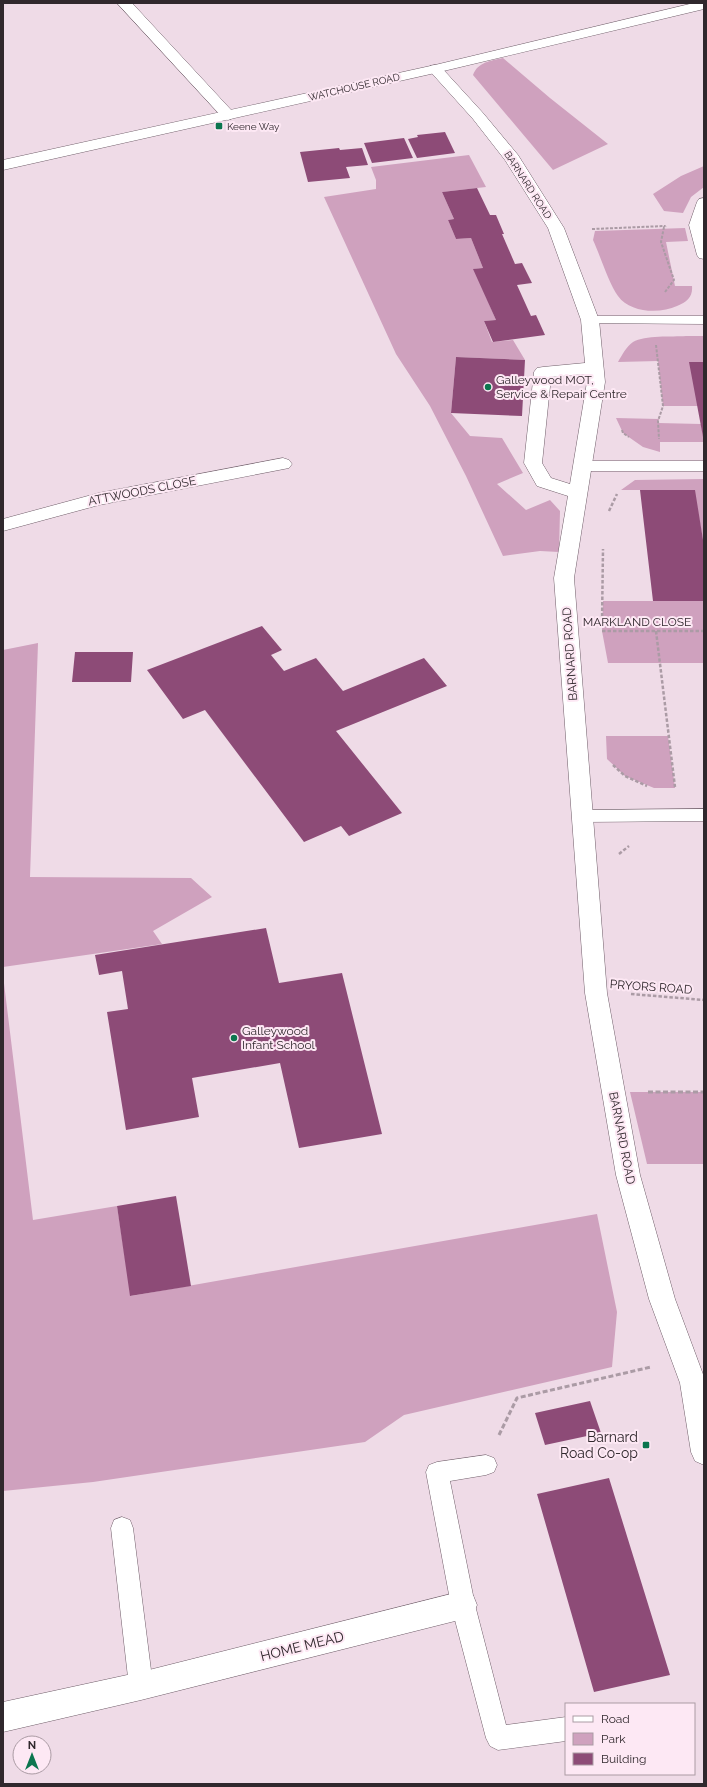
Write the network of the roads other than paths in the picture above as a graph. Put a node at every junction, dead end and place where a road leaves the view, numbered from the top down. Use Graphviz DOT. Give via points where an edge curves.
graph roads {
  1 [pos="124,3"];
  2 [pos="704,5"];
  3 [pos="435,69"];
  4 [pos="228,115"];
  5 [pos="3,165"];
  6 [pos="704,202"];
  7 [pos="704,255"];
  8 [pos="590,320"];
  9 [pos="704,320"];
  10 [pos="595,368"];
  11 [pos="283,464"];
  12 [pos="582,466"];
  13 [pos="704,466"];
  14 [pos="578,493"];
  15 [pos="3,525"];
  16 [pos="583,816"];
  17 [pos="704,816"];
  18 [pos="699,1382"];
  19 [pos="704,1452"];
  20 [pos="486,1465"];
  21 [pos="122,1528"];
  22 [pos="463,1605"];
  23 [pos="141,1686"];
  24 [pos="3,1717"];
  25 [pos="565,1729"];
  1 -- 4 [label="street"];
  2 -- 3 [label="street, WATCHOUSE ROAD"];
  3 -- 4 [label="street, WATCHOUSE ROAD"];
  3 -- 8 [label="street, BARNARD ROAD" via="508,152 556,228"];
  4 -- 5 [label="street, WATCHOUSE ROAD"];
  6 -- 7 [label="lane" via="696,225"];
  8 -- 9 [label="lane"];
  8 -- 10 [label="street, BARNARD ROAD"];
  10 -- 12 [label="street, BARNARD ROAD" via="596,382"];
  10 -- 14 [label="street" via="543,372 533,463 544,482"];
  11 -- 15 [label="street, ATTWOODS CLOSE" via="99,499"];
  12 -- 13 [label="lane"];
  12 -- 14 [label="street, BARNARD ROAD"];
  14 -- 16 [label="street, BARNARD ROAD" via="564,578"];
  16 -- 17 [label="lane"];
  16 -- 18 [label="street, BARNARD ROAD" via="596,993 628,1175 662,1299 684,1360"];
  18 -- 19 [label="street, BARNARD ROAD"];
  20 -- 22 [label="lane" via="438,1472"];
  21 -- 23 [label="lane"];
  22 -- 23 [label="street, HOME MEAD"];
  22 -- 25 [label="lane" via="498,1738"];
  23 -- 24 [label="street, HOME MEAD"];
}
